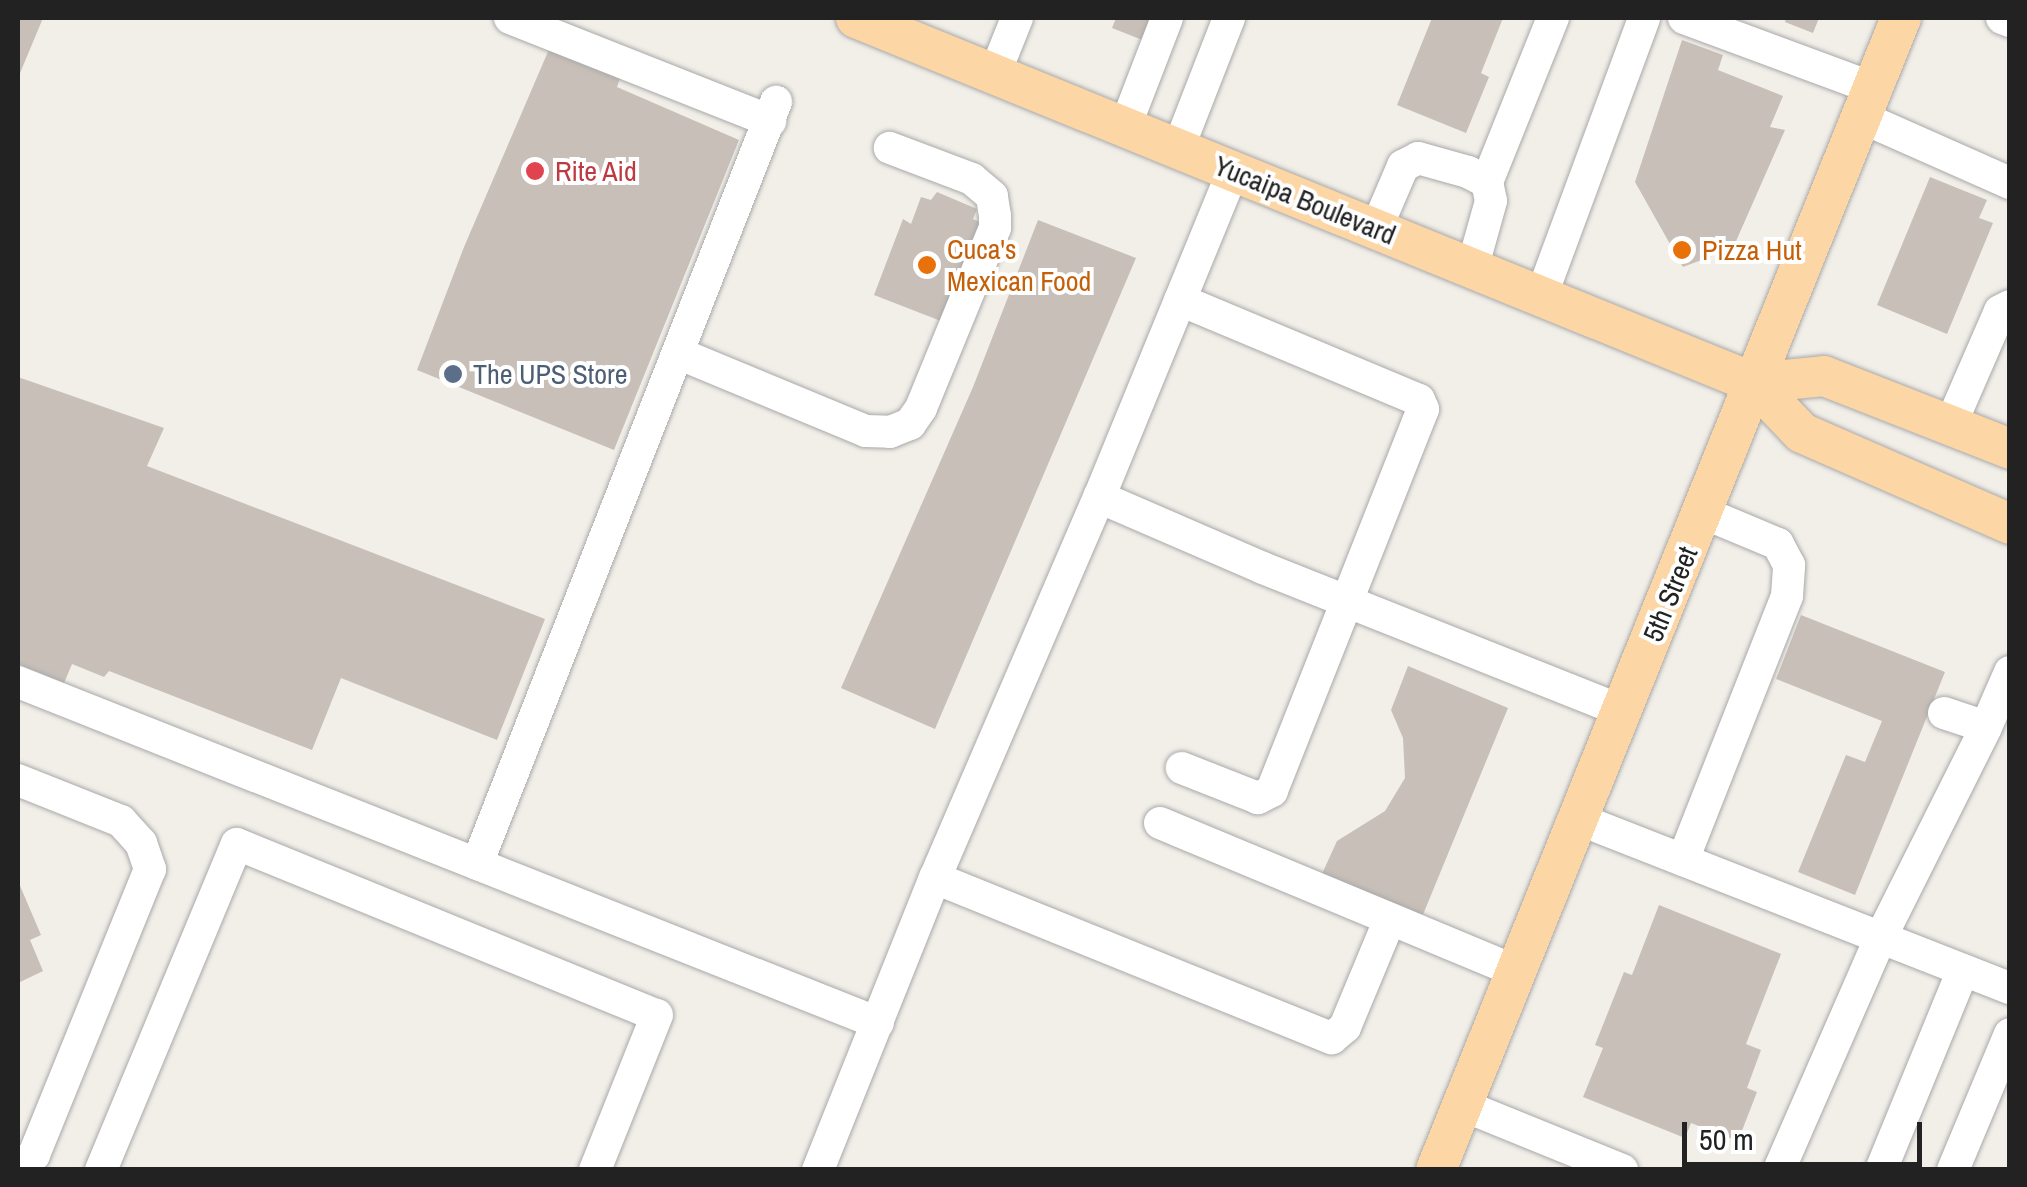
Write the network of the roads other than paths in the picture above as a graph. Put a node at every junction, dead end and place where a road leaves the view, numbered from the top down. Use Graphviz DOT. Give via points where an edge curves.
graph roads {
  1 [pos="510,18"];
  2 [pos="1017,18"];
  3 [pos="1229,18"];
  4 [pos="1553,18"];
  5 [pos="1644,18"];
  6 [pos="1684,18"];
  7 [pos="1901,18"];
  8 [pos="2002,18"];
  9 [pos="863,19"];
  10 [pos="2010,20"];
  11 [pos="1164,24"];
  12 [pos="995,73"];
  13 [pos="1867,103"];
  14 [pos="1125,126"];
  15 [pos="890,148"];
  16 [pos="1178,148"];
  17 [pos="1233,170"];
  18 [pos="1487,182"];
  19 [pos="2010,183"];
  20 [pos="1376,230"];
  21 [pos="1472,269"];
  22 [pos="1541,297"];
  23 [pos="1180,300"];
  24 [pos="2010,306"];
  25 [pos="680,354"];
  26 [pos="1754,384"];
  27 [pos="1950,426"];
  28 [pos="2010,448"];
  29 [pos="1099,497"];
  30 [pos="1704,513"];
  31 [pos="2010,524"];
  32 [pos="1347,602"];
  33 [pos="2010,672"];
  34 [pos="18,682"];
  35 [pos="1622,711"];
  36 [pos="1944,713"];
  37 [pos="1986,726"];
  38 [pos="1182,768"];
  39 [pos="18,780"];
  40 [pos="1578,818"];
  41 [pos="1160,823"];
  42 [pos="1684,860"];
  43 [pos="477,864"];
  44 [pos="935,878"];
  45 [pos="1390,919"];
  46 [pos="1880,939"];
  47 [pos="1963,970"];
  48 [pos="1515,971"];
  49 [pos="2010,988"];
  50 [pos="878,1023"];
  51 [pos="2010,1034"];
  52 [pos="1462,1105"];
  53 [pos="18,1166"];
  54 [pos="101,1170"];
  55 [pos="594,1170"];
  56 [pos="818,1170"];
  57 [pos="1436,1170"];
  58 [pos="1622,1170"];
  59 [pos="1779,1170"];
  60 [pos="1881,1170"];
  61 [pos="1953,1170"];
  1 -- 25 [label="lane" via="773,111"];
  2 -- 12 [label="lane"];
  3 -- 16 [label="lane"];
  4 -- 18 [label="lane"];
  5 -- 22 [label="lane"];
  6 -- 13 [label="lane"];
  7 -- 13 [label="main road, 5th Street"];
  8 -- 10 [label="lane"];
  9 -- 12 [label="main road, Yucaipa Boulevard"];
  11 -- 14 [label="lane"];
  12 -- 14 [label="main road, Yucaipa Boulevard"];
  13 -- 19 [label="lane"];
  13 -- 26 [label="main road, 5th Street"];
  14 -- 16 [label="main road, Yucaipa Boulevard"];
  15 -- 25 [label="lane" via="972,179 992,196 995,216 910,424 866,431"];
  16 -- 17 [label="main road, Yucaipa Boulevard"];
  17 -- 20 [label="main road, Yucaipa Boulevard"];
  17 -- 23 [label="lane"];
  18 -- 20 [label="lane" via="1418,158 1403,166"];
  18 -- 21 [label="lane" via="1491,200"];
  20 -- 21 [label="main road, Yucaipa Boulevard"];
  21 -- 22 [label="main road, Yucaipa Boulevard"];
  22 -- 26 [label="main road, Yucaipa Boulevard"];
  23 -- 29 [label="lane"];
  23 -- 32 [label="lane" via="1420,400 1423,409"];
  24 -- 27 [label="lane" via="2000,311"];
  25 -- 43 [label="lane"];
  26 -- 27 [label="main road, Yucaipa Boulevard" via="1824,376"];
  26 -- 30 [label="main road, 5th Street"];
  26 -- 31 [label="main road, Yucaipa Boulevard" via="1802,433"];
  27 -- 28 [label="main road, Yucaipa Boulevard"];
  29 -- 32 [label="lane"];
  29 -- 44 [label="lane"];
  30 -- 35 [label="main road, 5th Street"];
  30 -- 42 [label="lane" via="1778,544 1789,565 1787,596"];
  32 -- 35 [label="lane"];
  32 -- 38 [label="lane" via="1272,791 1258,798"];
  33 -- 37 [label="lane"];
  34 -- 43 [label="lane"];
  35 -- 40 [label="main road, 5th Street"];
  36 -- 37 [label="lane"];
  37 -- 46 [label="lane"];
  39 -- 53 [label="lane" via="121,821 141,843 150,869 34,1155"];
  40 -- 42 [label="lane"];
  40 -- 48 [label="main road, 5th Street"];
  41 -- 45 [label="lane"];
  42 -- 46 [label="lane"];
  43 -- 50 [label="lane"];
  44 -- 45 [label="lane" via="1332,1038 1345,1028"];
  44 -- 50 [label="lane"];
  45 -- 48 [label="lane"];
  46 -- 47 [label="lane"];
  46 -- 59 [label="lane"];
  47 -- 49 [label="lane"];
  47 -- 60 [label="lane"];
  48 -- 52 [label="main road, 5th Street"];
  50 -- 56 [label="lane"];
  51 -- 61 [label="lane"];
  52 -- 57 [label="main road, 5th Street"];
  52 -- 58 [label="lane"];
  54 -- 55 [label="lane" via="237,844 657,1015"];
}
